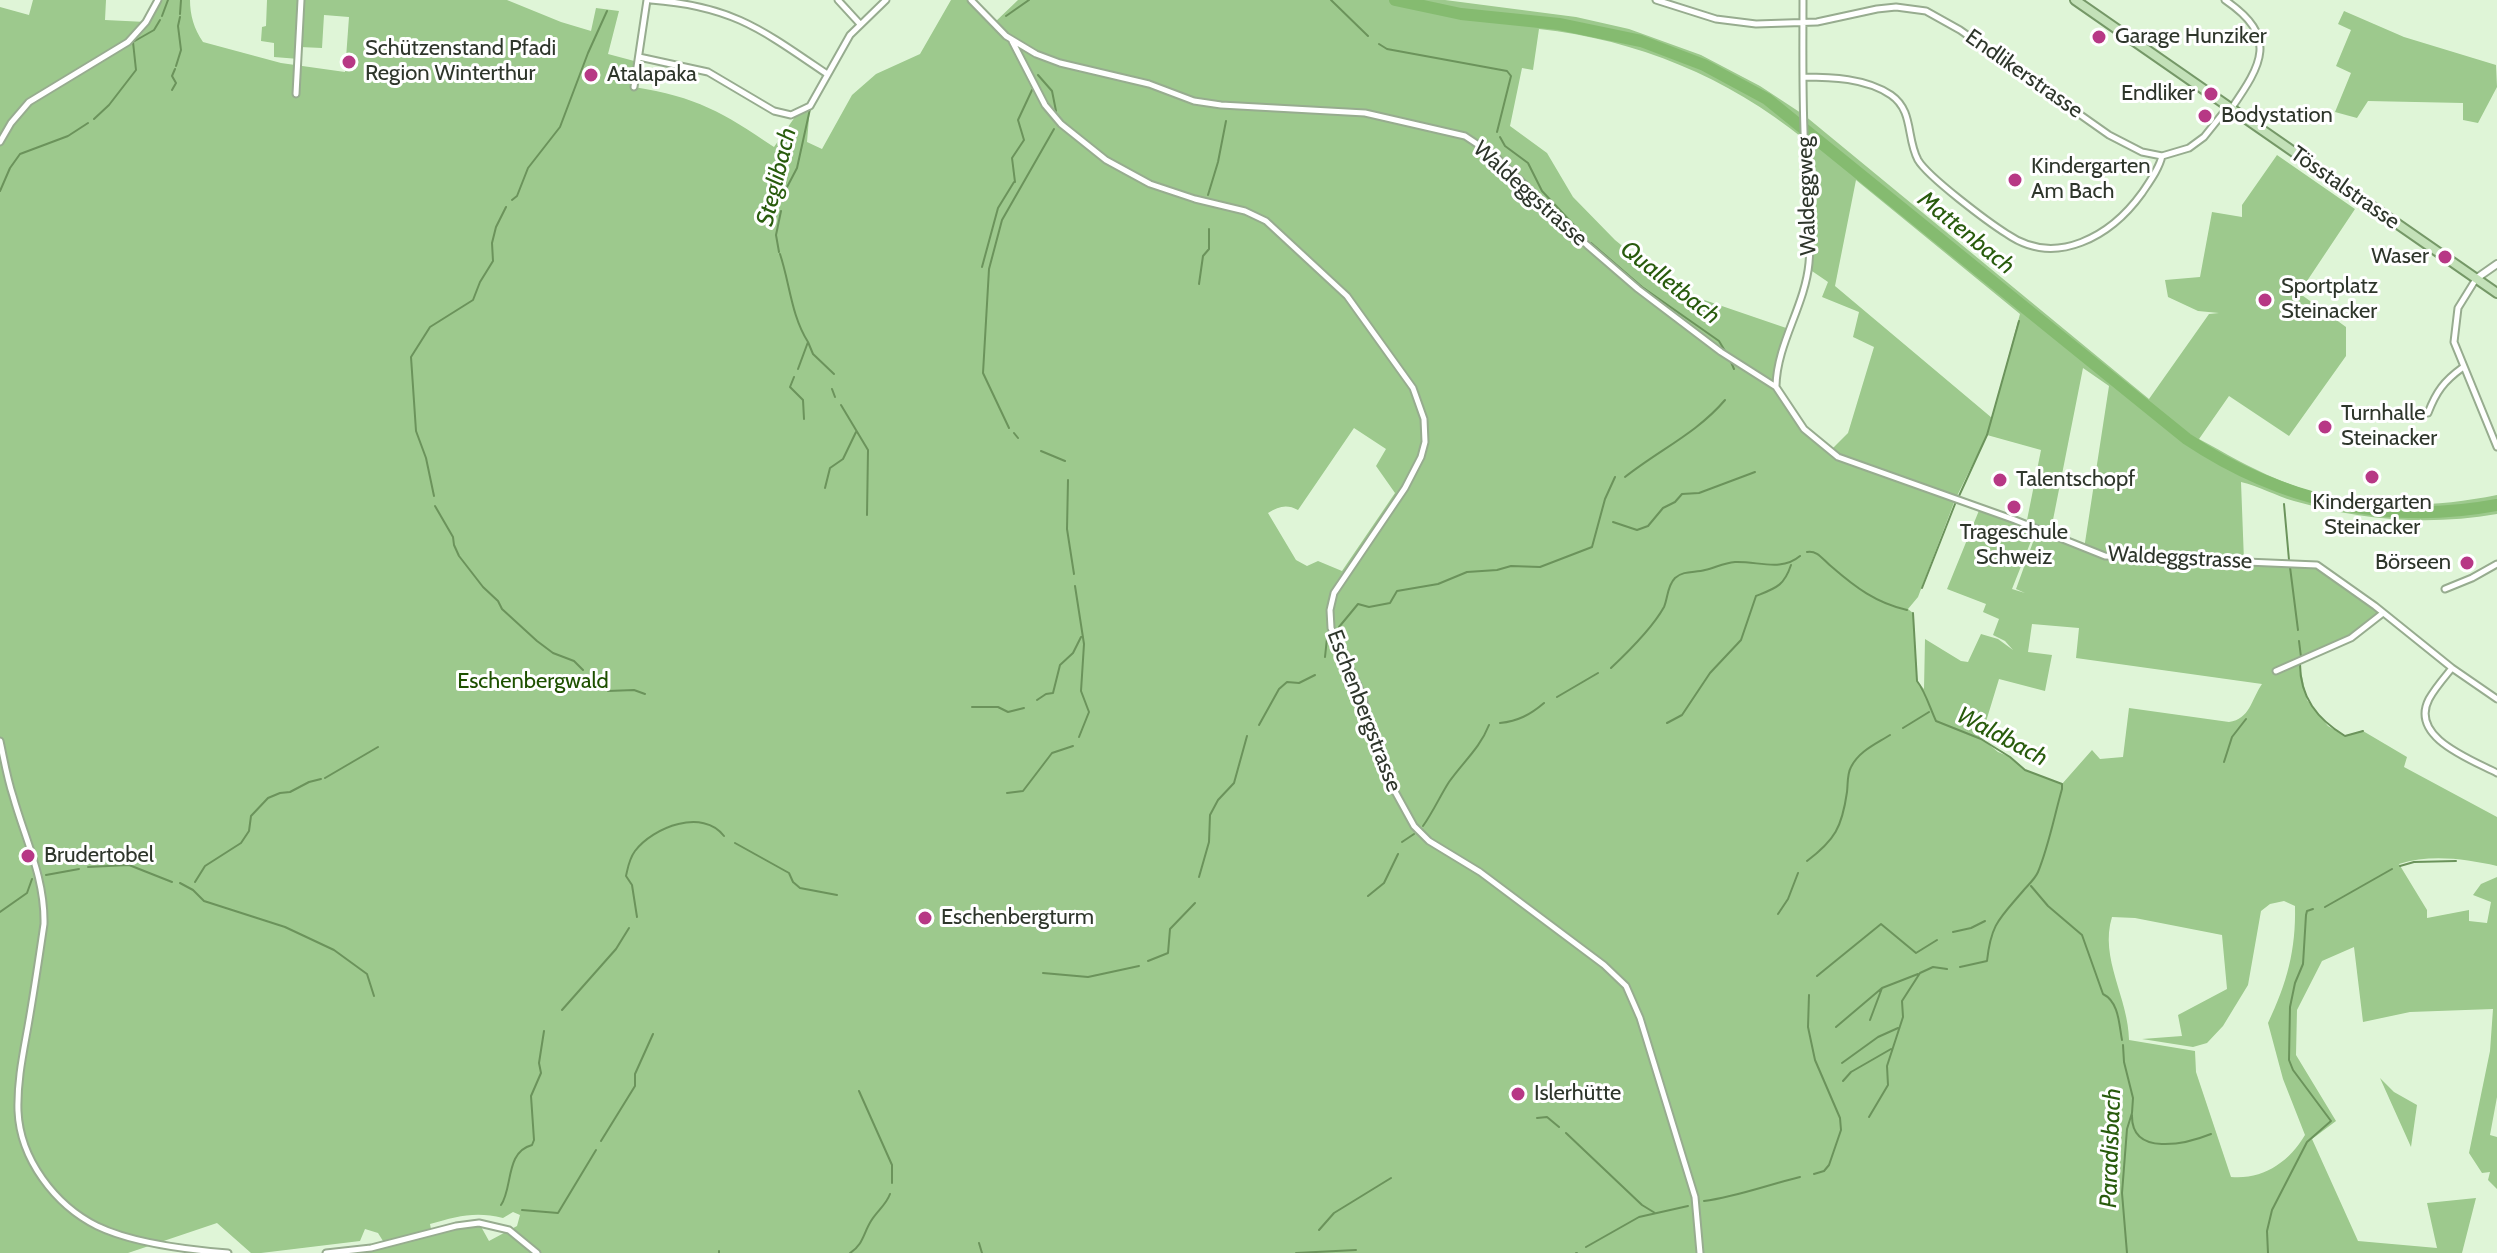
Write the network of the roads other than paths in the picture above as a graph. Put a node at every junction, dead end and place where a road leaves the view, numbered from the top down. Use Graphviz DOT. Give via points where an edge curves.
graph roads {
  1 [pos="158,0"];
  2 [pos="301,0"];
  3 [pos="649,0"];
  4 [pos="838,0"];
  5 [pos="886,0"];
  6 [pos="971,0"];
  7 [pos="1656,0"];
  8 [pos="1803,0"];
  9 [pos="2075,0"];
  10 [pos="2225,0"];
  11 [pos="1803,22"];
  12 [pos="860,24"];
  13 [pos="1011,40"];
  14 [pos="639,57"];
  15 [pos="827,74"];
  16 [pos="1803,77"];
  17 [pos="634,87"];
  18 [pos="296,94"];
  19 [pos="2229,108"];
  20 [pos="0,142"];
  21 [pos="2162,156"];
  22 [pos="2497,264"];
  23 [pos="2477,278"];
  24 [pos="2497,293"];
  25 [pos="2463,368"];
  26 [pos="1776,387"];
  27 [pos="2424,413"];
  28 [pos="2497,447"];
  29 [pos="2497,564"];
  30 [pos="2445,589"];
  31 [pos="2383,613"];
  32 [pos="2452,668"];
  33 [pos="2276,671"];
  34 [pos="2497,699"];
  35 [pos="0,741"];
  36 [pos="2497,773"];
  37 [pos="228,1253"];
  38 [pos="326,1253"];
  39 [pos="537,1253"];
  40 [pos="1700,1253"];
  1 -- 20 [label="street" via="128,42 29,102"];
  2 -- 18 [label="street"];
  3 -- 14 [label="street"];
  3 -- 15 [label="street" via="729,14"];
  4 -- 12 [label="street"];
  5 -- 12 [label="street"];
  6 -- 13 [label="street"];
  7 -- 11 [label="street, Endlikerstrasse" via="1733,22"];
  8 -- 11 [label="street, Waldeggweg"];
  9 -- 19 [label="main road, Tösstalstrasse"];
  10 -- 19 [label="street" via="2255,28 2260,53 2256,71"];
  11 -- 16 [label="street, Waldeggweg"];
  11 -- 21 [label="street, Endlikerstrasse" via="1896,7 1926,11 2125,145"];
  12 -- 15 [label="street"];
  13 -- 26 [label="street, Waldeggstrasse" via="1053,61 1202,103 1372,114 1465,136 1495,156 1638,289"];
  13 -- 40 [label="street, Eschenbergstrasse" via="1045,105 1061,124 1106,160 1150,184 1266,221 1350,299 1413,388 1424,419 1421,457 1337,587 1330,604 1331,628 1362,694 1382,768 1416,829 1604,965 1629,991 1695,1197"];
  14 -- 15 [label="street" via="708,72 782,114 797,114 810,106"];
  14 -- 17 [label="street"];
  16 -- 21 [label="street" via="1867,84 1893,96 1909,119 1923,167 2008,236 2026,244 2068,248 2098,236 2135,202"];
  16 -- 26 [label="street, Waldeggweg" via="1809,269"];
  19 -- 21 [label="street" via="2189,148"];
  19 -- 23 [label="main road, Tösstalstrasse"];
  22 -- 23 [label="street"];
  23 -- 24 [label="main road, Tösstalstrasse"];
  23 -- 25 [label="street" via="2454,323"];
  25 -- 27 [label="street" via="2447,379"];
  25 -- 28 [label="street"];
  26 -- 31 [label="street, Waldeggstrasse" via="1804,429 1838,457 2084,550 2133,559 2317,565"];
  29 -- 30 [label="street"];
  31 -- 32 [label="street, Waldeggstrasse"];
  31 -- 33 [label="street" via="2351,638"];
  32 -- 34 [label="street, Waldeggstrasse"];
  32 -- 36 [label="street" via="2428,700 2429,733"];
  35 -- 37 [label="street" via="45,907 20,1066 18,1110 26,1149 55,1195 98,1226 125,1236"];
  38 -- 39 [label="street" via="479,1223 509,1230"];
}
